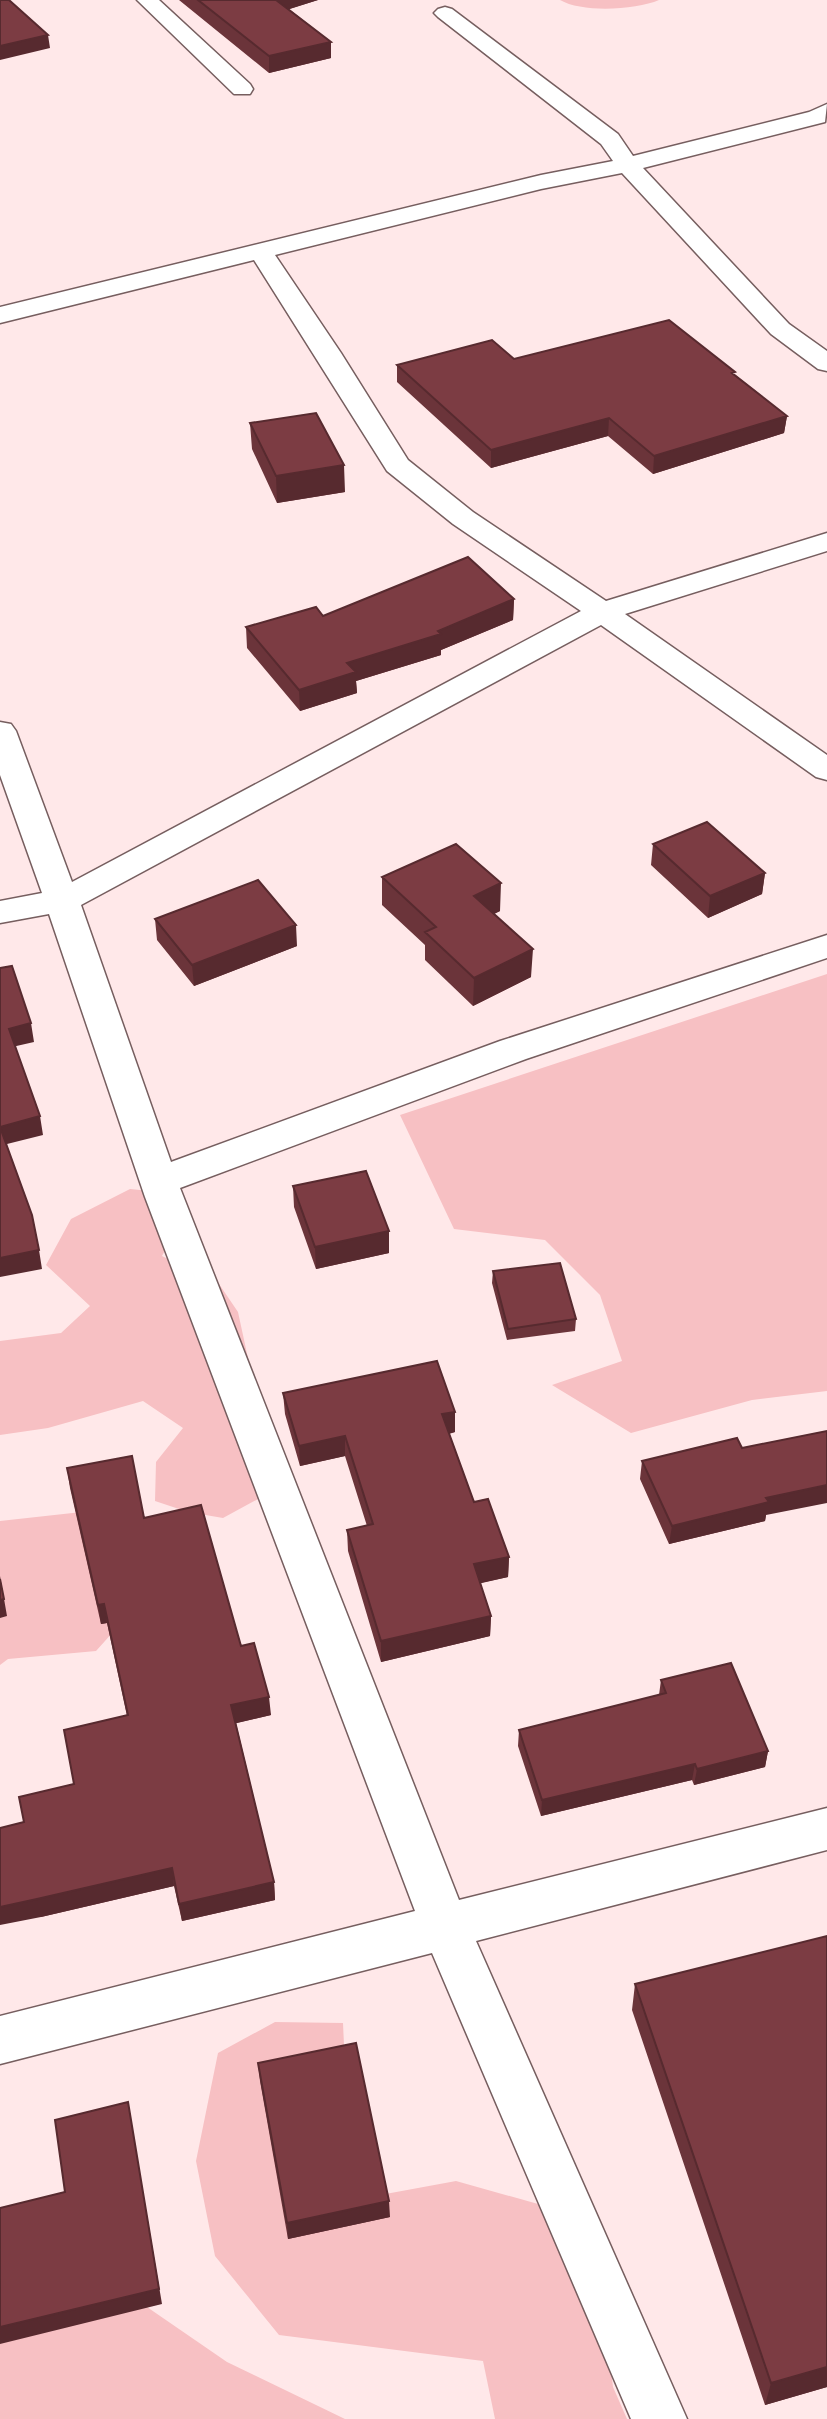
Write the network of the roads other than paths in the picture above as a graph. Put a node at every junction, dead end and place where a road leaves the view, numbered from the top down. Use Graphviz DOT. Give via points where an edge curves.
graph roads {
  1 [pos="147,0"];
  2 [pos="445,13"];
  3 [pos="242,89"];
  4 [pos="827,111"];
  5 [pos="627,165"];
  6 [pos="260,251"];
  7 [pos="0,315"];
  8 [pos="827,363"];
  9 [pos="827,542"];
  10 [pos="602,612"];
  11 [pos="0,731"];
  12 [pos="827,770"];
  13 [pos="62,901"];
  14 [pos="0,912"];
  15 [pos="827,946"];
  16 [pos="159,1181"];
  17 [pos="827,1829"];
  18 [pos="445,1927"];
  19 [pos="0,2040"];
  20 [pos="655,2407"];
  1 -- 3 [label="street"];
  2 -- 5 [label="street" via="610,139"];
  4 -- 5 [label="street"];
  5 -- 6 [label="street"];
  5 -- 8 [label="street" via="780,329"];
  6 -- 7 [label="street"];
  6 -- 10 [label="street" via="397,465 463,518"];
  9 -- 10 [label="street"];
  10 -- 12 [label="street"];
  10 -- 13 [label="street"];
  11 -- 13 [label="street"];
  13 -- 14 [label="street"];
  13 -- 16 [label="street"];
  15 -- 16 [label="street" via="513,1050"];
  16 -- 18 [label="street"];
  17 -- 18 [label="street"];
  18 -- 19 [label="street"];
  18 -- 20 [label="street"];
}
